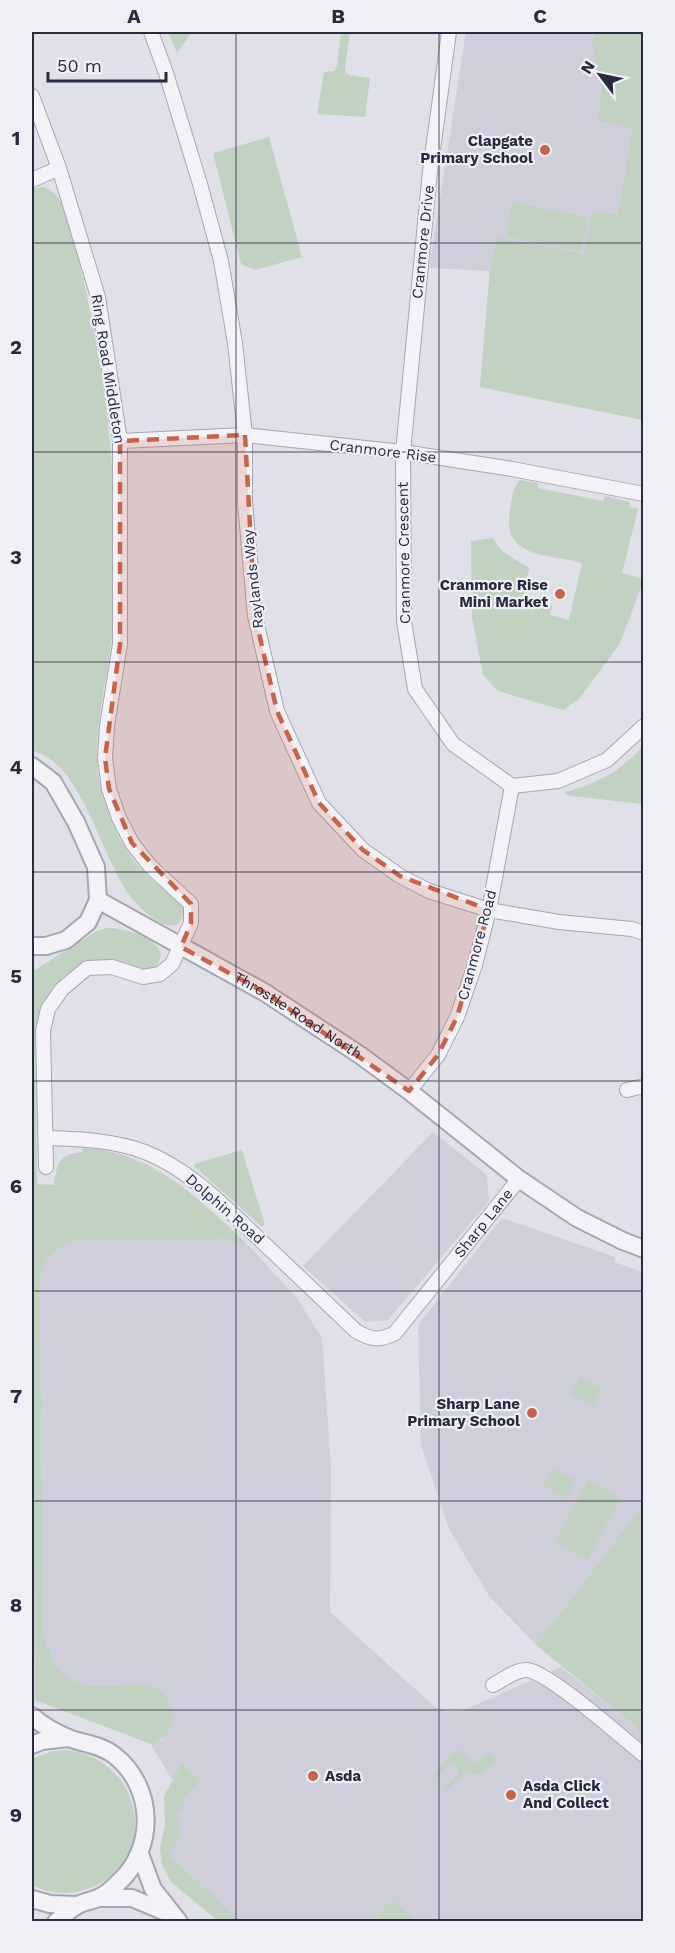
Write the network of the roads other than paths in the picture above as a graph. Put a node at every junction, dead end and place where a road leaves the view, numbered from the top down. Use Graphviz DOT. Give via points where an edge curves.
graph roads {
  1 [pos="151,32"];
  2 [pos="449,32"];
  3 [pos="32,96"];
  4 [pos="60,168"];
  5 [pos="32,180"];
  6 [pos="245,435"];
  7 [pos="120,441"];
  8 [pos="403,452"];
  9 [pos="644,494"];
  10 [pos="644,726"];
  11 [pos="32,766"];
  12 [pos="512,786"];
  13 [pos="98,900"];
  14 [pos="489,910"];
  15 [pos="644,933"];
  16 [pos="39,946"];
  17 [pos="181,948"];
  18 [pos="32,961"];
  19 [pos="644,1086"];
  20 [pos="627,1090"];
  21 [pos="409,1091"];
  22 [pos="46,1138"];
  23 [pos="46,1167"];
  24 [pos="519,1179"];
  25 [pos="644,1249"];
  26 [pos="374,1339"];
  27 [pos="493,1685"];
  28 [pos="32,1716"];
  29 [pos="69,1738"];
  30 [pos="32,1745"];
  31 [pos="644,1755"];
  32 [pos="140,1854"];
  33 [pos="99,1898"];
  34 [pos="32,1899"];
  35 [pos="77,1905"];
  36 [pos="175,1918"];
  37 [pos="56,1922"];
  1 -- 6 [label="street, Raylands Way" via="221,261"];
  2 -- 8 [label="street, Cranmore Drive" via="429,182"];
  3 -- 4 [label="street, Ring Road Middleton"];
  4 -- 5 [label="street"];
  4 -- 7 [label="street, Ring Road Middleton" via="98,297"];
  6 -- 7 [label="street, Cranmore Rise"];
  6 -- 8 [label="street, Cranmore Rise"];
  6 -- 14 [label="street, Raylands Way" via="255,616 277,711 319,803 363,850 400,876 429,891"];
  7 -- 17 [label="street, Ring Road Middleton" via="120,644 105,758 109,789 132,843 150,866 191,904 191,923"];
  8 -- 9 [label="street, Cranmore Rise"];
  8 -- 12 [label="street, Cranmore Crescent" via="404,621 415,689 453,744"];
  10 -- 12 [label="street" via="607,760 558,781"];
  11 -- 13 [label="street" via="53,782 76,822 96,867"];
  12 -- 14 [label="street, Cranmore Road"];
  13 -- 16 [label="street" via="88,922 66,940"];
  13 -- 17 [label="street, Throstle Road North"];
  14 -- 15 [label="street, Raylands Way"];
  14 -- 21 [label="street, Cranmore Road" via="457,1017 438,1055"];
  16 -- 18 [label="street"];
  17 -- 21 [label="street, Throstle Road North" via="264,992"];
  17 -- 22 [label="street" via="172,964 160,974 143,977 112,968 87,968 62,989 48,1009 43,1031"];
  19 -- 20 [label="street"];
  21 -- 24 [label="street, Throstle Road North"];
  22 -- 23 [label="street"];
  22 -- 26 [label="street, Dolphin Road" via="122,1145 175,1168 208,1191 356,1332"];
  24 -- 25 [label="street, Sharp Lane" via="577,1218"];
  24 -- 26 [label="street, Sharp Lane" via="395,1333"];
  27 -- 31 [label="street" via="524,1669 537,1671"];
  28 -- 29 [label="street"];
  29 -- 30 [label="street"];
  29 -- 32 [label="street" via="95,1745 128,1768 146,1808 146,1833"];
  32 -- 33 [label="street" via="131,1870"];
  32 -- 36 [label="street" via="153,1889"];
  33 -- 35 [label="street"];
  33 -- 36 [label="street" via="132,1898"];
  34 -- 35 [label="street"];
  35 -- 37 [label="street"];
}
